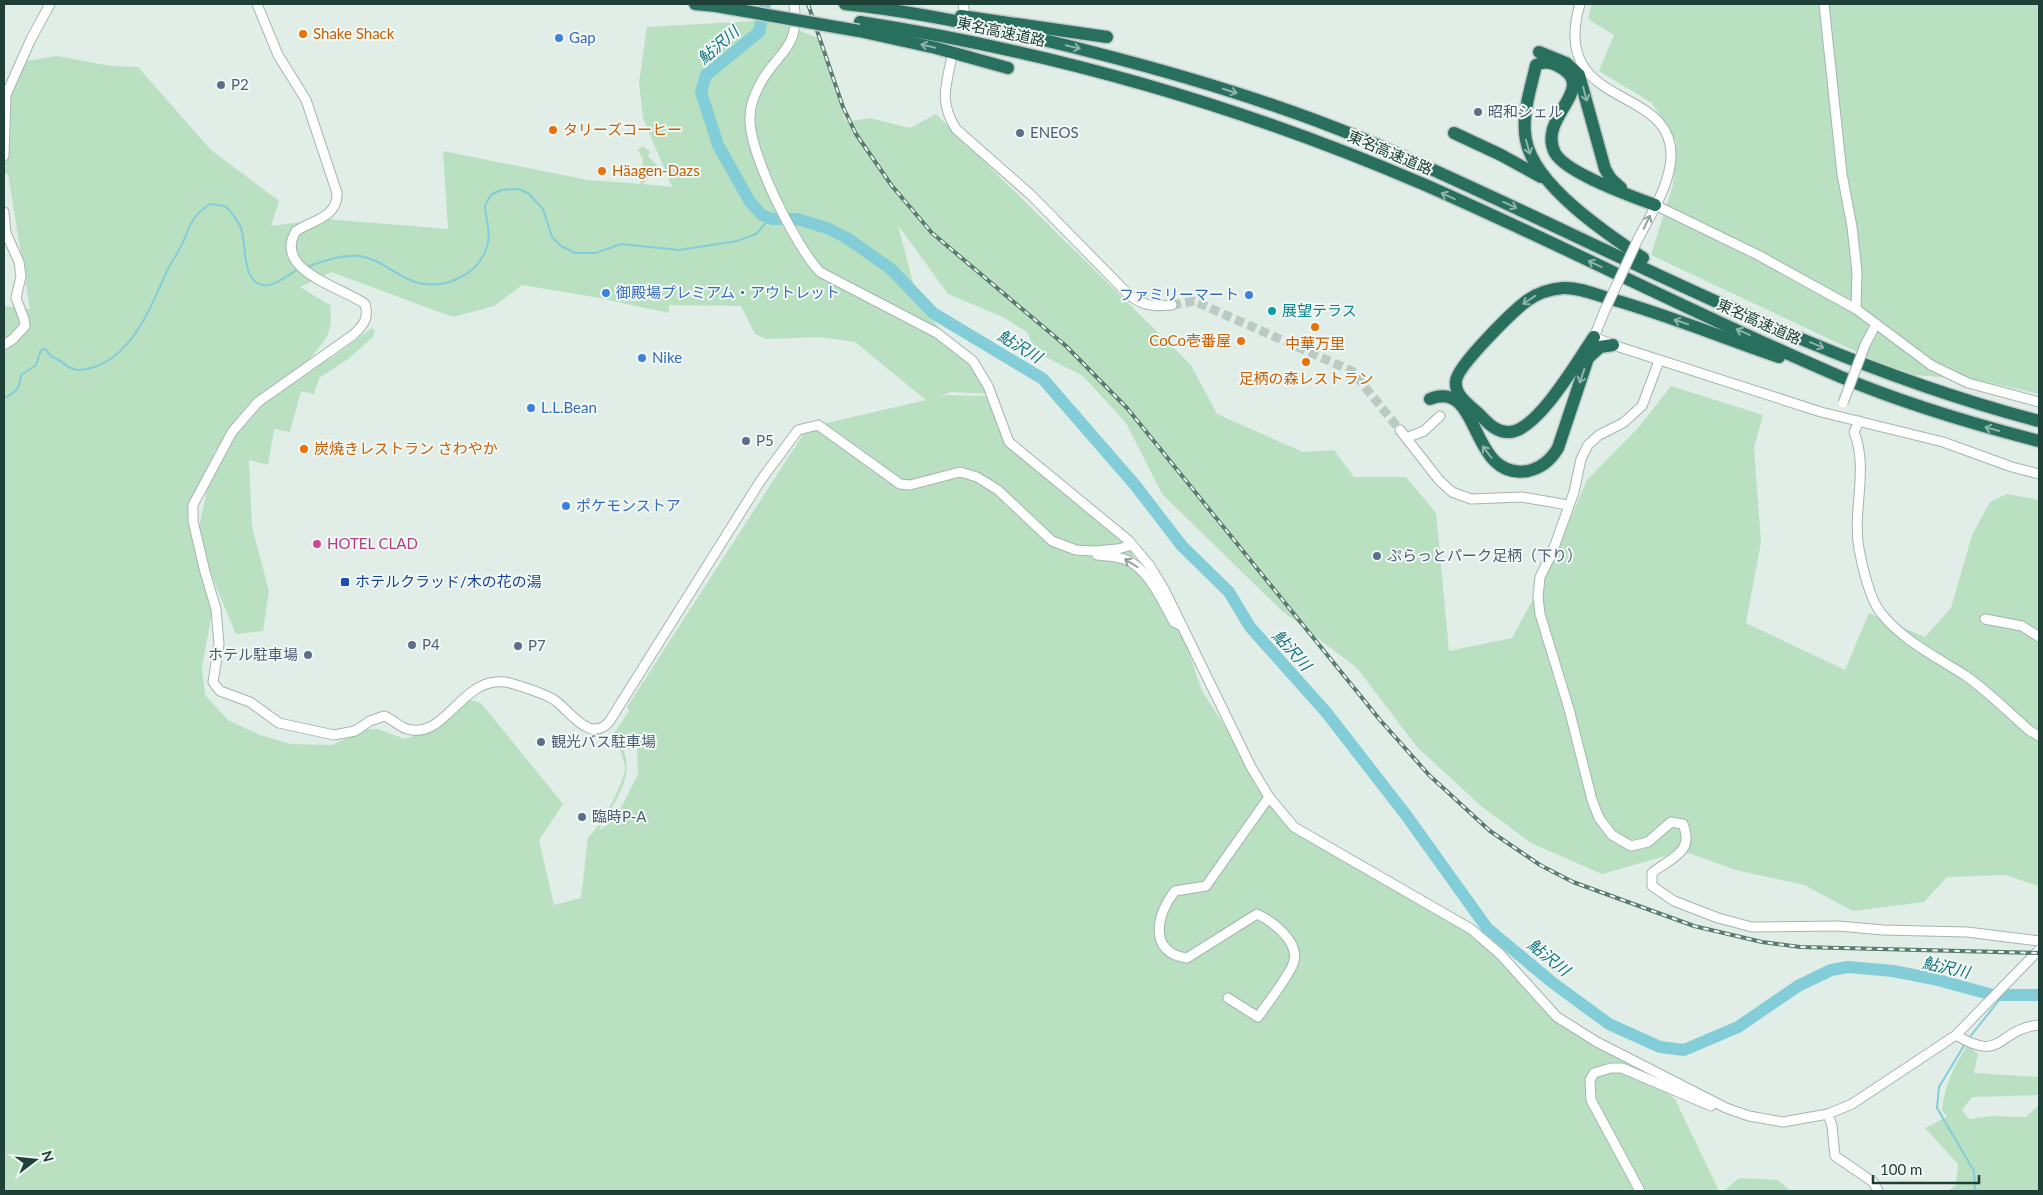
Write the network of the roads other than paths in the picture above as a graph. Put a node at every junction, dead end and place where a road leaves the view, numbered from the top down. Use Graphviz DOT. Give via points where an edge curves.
graph roads {
  1 [pos="50,4"];
  2 [pos="258,4"];
  3 [pos="695,4"];
  4 [pos="794,4"];
  5 [pos="845,4"];
  6 [pos="1580,4"];
  7 [pos="1824,4"];
  8 [pos="889,10"];
  9 [pos="860,27"];
  10 [pos="1107,37"];
  11 [pos="1539,52"];
  12 [pos="951,61"];
  13 [pos="1008,68"];
  14 [pos="5,96"];
  15 [pos="1454,134"];
  16 [pos="4,156"];
  17 [pos="1550,184"];
  18 [pos="1655,205"];
  19 [pos="4,212"];
  20 [pos="5,234"];
  21 [pos="1719,301"];
  22 [pos="1172,305"];
  23 [pos="1856,309"];
  24 [pos="1876,324"];
  25 [pos="1594,337"];
  26 [pos="4,345"];
  27 [pos="1613,345"];
  28 [pos="1659,361"];
  29 [pos="1843,378"];
  30 [pos="1430,399"];
  31 [pos="2039,402"];
  32 [pos="1440,416"];
  33 [pos="1838,416"];
  34 [pos="1859,421"];
  35 [pos="2039,421"];
  36 [pos="1400,430"];
  37 [pos="1406,438"];
  38 [pos="2039,441"];
  39 [pos="2039,474"];
  40 [pos="1568,505"];
  41 [pos="1132,544"];
  42 [pos="1088,551"];
  43 [pos="1985,619"];
  44 [pos="1183,626"];
  45 [pos="2039,637"];
  46 [pos="2039,736"];
  47 [pos="1269,797"];
  48 [pos="2039,941"];
  49 [pos="2039,950"];
  50 [pos="1228,998"];
  51 [pos="2039,1025"];
  52 [pos="1956,1035"];
  53 [pos="1828,1114"];
  54 [pos="1750,1116"];
  55 [pos="1640,1191"];
  56 [pos="1878,1191"];
  1 -- 14 [label="street"];
  2 -- 42 [label="street" via="278,55 306,100 337,192 336,204 330,213 303,226 293,236 294,253 319,280 365,304 367,317 353,335 248,412 232,432 195,498 192,512 216,609 219,644 213,682 220,691 250,702 279,723 346,734 384,716 407,729 430,727 475,688 498,681 544,694 582,726 600,729 609,722 761,480 798,430 818,424 900,484 910,485 960,472 977,477 998,490 1052,541"];
  3 -- 9 [label="highway, 東名高速道路, bridge"];
  4 -- 41 [label="street" via="794,36 758,87 750,117 752,137 771,188 807,259 820,272 937,333 973,361 988,386 1008,442"];
  5 -- 8 [label="highway, 東名高速道路"];
  6 -- 18 [label="street" via="1575,38 1583,66 1602,85 1651,114 1667,136 1671,150 1670,165"];
  7 -- 23 [label="street" via="1842,174 1858,272"];
  8 -- 10 [label="highway" via="979,17"];
  8 -- 21 [label="highway, 東名高速道路, one-way" via="1049,41 1207,83 1261,101 1404,157"];
  13 -- 9 [label="highway, one-way"];
  29 -- 9 [label="highway, 東名高速道路, one-way" via="1422,184 1271,124 1192,97 1061,61 960,39"];
  11 -- 18 [label="highway, one-way" via="1566,63 1579,75 1603,163 1611,179 1620,188"];
  12 -- 22 [label="street" via="944,94 945,107 956,129 1031,195 1129,295 1142,305"];
  14 -- 16 [label="street"];
  15 -- 17 [label="highway" via="1501,155"];
  18 -- 17 [label="highway, one-way" via="1572,169 1558,157 1551,141 1552,129 1570,100 1573,84 1562,68 1544,62 1536,64 1524,130 1531,157"];
  17 -- 21 [label="highway" via="1616,240"];
  18 -- 23 [label="street" via="1758,255"];
  25 -- 18 [label="street, one-way, bridge"];
  19 -- 20 [label="street"];
  20 -- 26 [label="street" via="19,262 16,298 25,326"];
  21 -- 35 [label="highway, 東名高速道路, one-way" via="1885,373"];
  23 -- 24 [label="street"];
  24 -- 31 [label="street" via="1931,365 1968,382"];
  24 -- 33 [label="street, bridge"];
  25 -- 27 [label="street"];
  29 -- 25 [label="highway, one-way" via="1623,303 1566,288 1543,292 1520,306 1462,367 1456,378 1458,392 1495,428 1516,431 1542,410"];
  27 -- 28 [label="street"];
  27 -- 30 [label="highway, one-way" via="1600,347 1588,358 1558,448 1549,460 1529,470 1507,469 1494,461 1483,448 1470,416 1456,400 1443,395"];
  28 -- 33 [label="street"];
  28 -- 40 [label="street" via="1642,406 1623,423 1599,435 1588,445 1581,458"];
  38 -- 29 [label="highway, 東名高速道路, one-way"];
  32 -- 37 [label="street" via="1424,431"];
  33 -- 34 [label="street"];
  34 -- 39 [label="street" via="1943,442"];
  34 -- 46 [label="street" via="1854,432 1861,459 1856,523 1859,550 1880,613 1904,636 1967,677"];
  36 -- 37 [label="street"];
  37 -- 40 [label="street" via="1452,492 1471,499 1522,496"];
  40 -- 48 [label="street" via="1540,578 1540,614 1599,818 1612,835 1631,846 1648,842 1672,822 1683,824 1686,845 1675,859 1652,873 1652,886 1674,901 1718,918 1752,926 1967,932"];
  41 -- 42 [label="street" via="1118,549"];
  41 -- 44 [label="street" via="1154,573"];
  44 -- 42 [label="street, one-way" via="1174,622 1137,566 1123,558"];
  43 -- 45 [label="street" via="2022,626"];
  44 -- 47 [label="street" via="1234,734"];
  47 -- 50 [label="street" via="1206,886 1175,891 1160,919 1160,939 1167,950 1180,958 1187,958 1257,914 1288,937 1294,961 1258,1017"];
  47 -- 54 [label="street" via="1294,827 1471,929 1500,954 1557,1016 1597,1042 1726,1108"];
  49 -- 52 [label="street"];
  51 -- 52 [label="street" via="2020,1028 1991,1047 1978,1047"];
  52 -- 53 [label="street" via="1852,1104"];
  53 -- 54 [label="street" via="1783,1122"];
  53 -- 56 [label="street" via="1834,1156 1873,1182"];
  54 -- 55 [label="street" via="1726,1112 1622,1068 1594,1073 1590,1085 1591,1100"];
}
